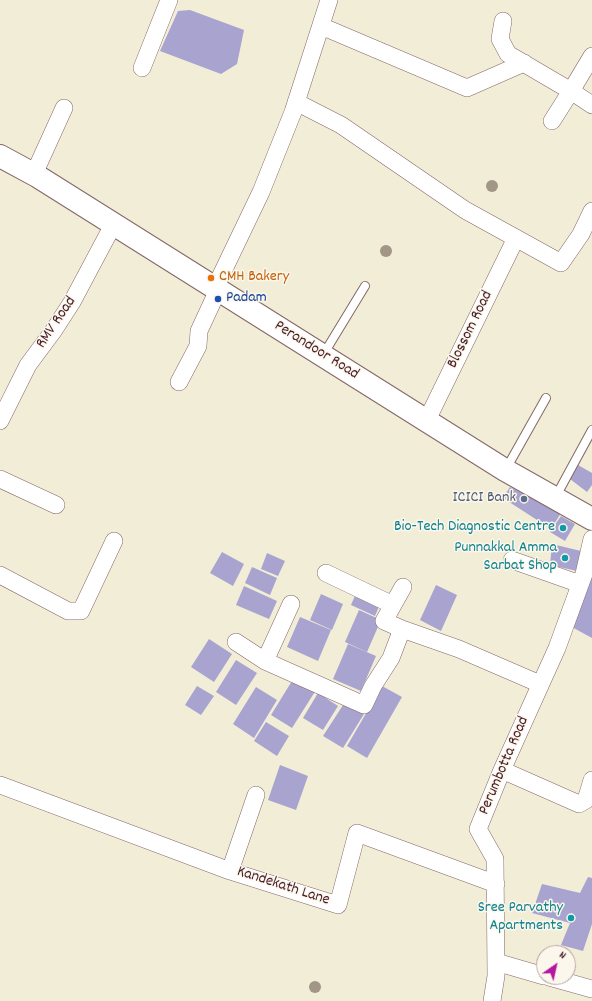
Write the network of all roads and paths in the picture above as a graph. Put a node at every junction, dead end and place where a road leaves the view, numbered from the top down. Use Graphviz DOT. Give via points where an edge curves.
graph roads {
  1 [pos="169,0"];
  2 [pos="329,0"];
  3 [pos="503,20"];
  4 [pos="321,26"];
  5 [pos="592,56"];
  6 [pos="524,63"];
  7 [pos="142,68"];
  8 [pos="571,91"];
  9 [pos="296,102"];
  10 [pos="592,105"];
  11 [pos="64,108"];
  12 [pos="552,121"];
  13 [pos="0,156"];
  14 [pos="34,174"];
  15 [pos="592,211"];
  16 [pos="113,225"];
  17 [pos="516,238"];
  18 [pos="365,286"];
  19 [pos="217,289"];
  20 [pos="323,356"];
  21 [pos="179,382"];
  22 [pos="546,398"];
  23 [pos="0,421"];
  24 [pos="426,422"];
  25 [pos="592,430"];
  26 [pos="505,470"];
  27 [pos="0,479"];
  28 [pos="555,498"];
  29 [pos="56,506"];
  30 [pos="592,519"];
  31 [pos="592,539"];
  32 [pos="114,541"];
  33 [pos="512,560"];
  34 [pos="326,573"];
  35 [pos="0,574"];
  36 [pos="580,584"];
  37 [pos="403,587"];
  38 [pos="291,604"];
  39 [pos="393,605"];
  40 [pos="402,629"];
  41 [pos="236,642"];
  42 [pos="265,661"];
  43 [pos="540,684"];
  44 [pos="502,770"];
  45 [pos="592,780"];
  46 [pos="0,785"];
  47 [pos="256,795"];
  48 [pos="230,871"];
  49 [pos="496,884"];
  50 [pos="496,962"];
  51 [pos="536,974"];
  52 [pos="576,985"];
  53 [pos="592,989"];
  54 [pos="492,1001"];
  1 -- 7 [label="street"];
  2 -- 4 [label="street"];
  3 -- 6 [label="street" via="500,39 508,54"];
  4 -- 6 [label="street" via="467,88"];
  4 -- 9 [label="street"];
  5 -- 8 [label="street"];
  6 -- 8 [label="street"];
  8 -- 10 [label="street"];
  8 -- 12 [label="street"];
  9 -- 17 [label="street" via="340,125 465,210"];
  9 -- 19 [label="street" via="261,192"];
  11 -- 14 [label="street"];
  13 -- 14 [label="main road, Perandoor Road"];
  14 -- 16 [label="main road, Perandoor Road"];
  15 -- 17 [label="street" via="581,234 561,263"];
  16 -- 19 [label="main road, Perandoor Road"];
  16 -- 23 [label="street, RMV Road" via="72,302 28,365"];
  17 -- 24 [label="street, Blossom Road"];
  18 -- 20 [label="lane"];
  19 -- 20 [label="main road, Perandoor Road"];
  19 -- 21 [label="street" via="199,331 198,346"];
  20 -- 24 [label="main road, Perandoor Road"];
  22 -- 26 [label="lane"];
  24 -- 26 [label="main road, Perandoor Road"];
  25 -- 28 [label="lane"];
  26 -- 28 [label="main road, Perandoor Road"];
  27 -- 29 [label="street"];
  28 -- 30 [label="main road, Perandoor Road"];
  31 -- 36 [label="street, Perumbotta Road"];
  32 -- 35 [label="street" via="80,611 68,611"];
  33 -- 36 [label="street"];
  34 -- 39 [label="street"];
  36 -- 43 [label="street, Perumbotta Road" via="557,648"];
  37 -- 39 [label="street"];
  38 -- 42 [label="street"];
  39 -- 40 [label="street" via="384,621"];
  40 -- 42 [label="street" via="391,658 364,705"];
  40 -- 43 [label="street" via="459,649"];
  41 -- 42 [label="street"];
  43 -- 44 [label="street, Perumbotta Road"];
  44 -- 45 [label="street" via="579,804 586,800"];
  44 -- 49 [label="street, Perumbotta Road" via="478,829 495,859"];
  46 -- 48 [label="street" via="15,793"];
  47 -- 48 [label="street, Kandekath Lane"];
  48 -- 49 [label="street, Kandekath Lane" via="338,905 357,833"];
  49 -- 50 [label="street, Perumbotta Road"];
  50 -- 51 [label="street"];
  50 -- 54 [label="street, Perumbotta Road"];
  52 -- 53 [label="street"];
}
